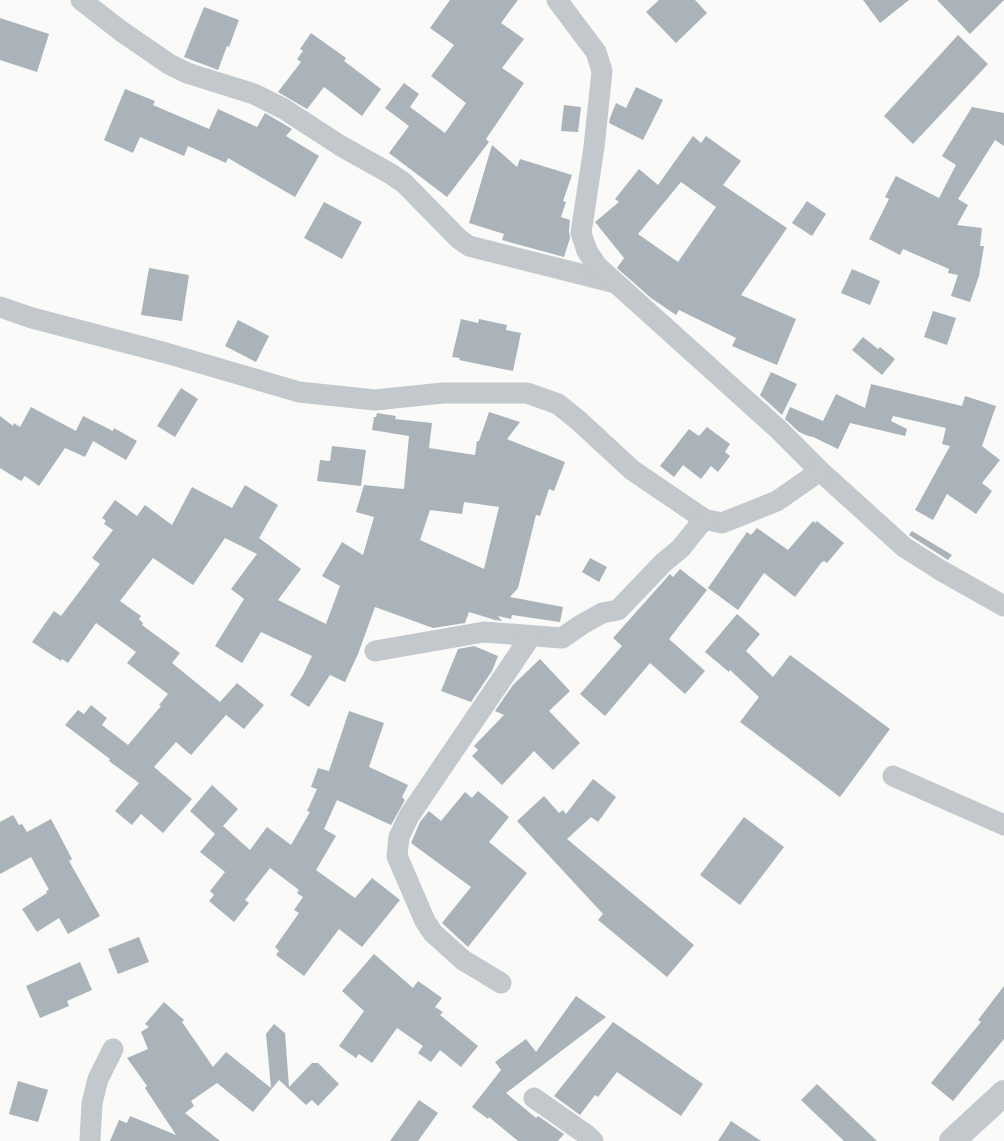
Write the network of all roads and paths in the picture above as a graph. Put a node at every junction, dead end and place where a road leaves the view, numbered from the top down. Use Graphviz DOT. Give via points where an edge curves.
graph roads {
  1 [pos="81,0"];
  2 [pos="557,0"];
  3 [pos="615,283"];
  4 [pos="0,307"];
  5 [pos="820,471"];
  6 [pos="704,519"];
  7 [pos="1004,606"];
  8 [pos="531,636"];
  9 [pos="375,651"];
  10 [pos="893,776"];
  11 [pos="1004,825"];
  12 [pos="501,983"];
  13 [pos="113,1049"];
  14 [pos="1004,1093"];
  15 [pos="534,1098"];
  16 [pos="90,1141"];
  17 [pos="592,1141"];
  18 [pos="952,1141"];
  1 -- 3 [label="street" via="169,64 254,94 391,174 469,246"];
  2 -- 3 [label="street" via="596,52 602,71 581,233 597,266"];
  3 -- 5 [label="street" via="777,428"];
  4 -- 6 [label="street" via="299,392 375,400 443,393 527,393 558,404 632,470"];
  5 -- 6 [label="street" via="776,501 722,523"];
  5 -- 7 [label="street" via="904,548"];
  6 -- 8 [label="street" via="681,548 618,610 602,613 562,638"];
  8 -- 9 [label="street" via="484,632"];
  8 -- 12 [label="street" via="409,816 399,837 397,856 425,922 433,933 463,960"];
  10 -- 11 [label="street"];
  13 -- 16 [label="street" via="98,1079 92,1103"];
  14 -- 18 [label="street"];
  15 -- 17 [label="street"];
}
